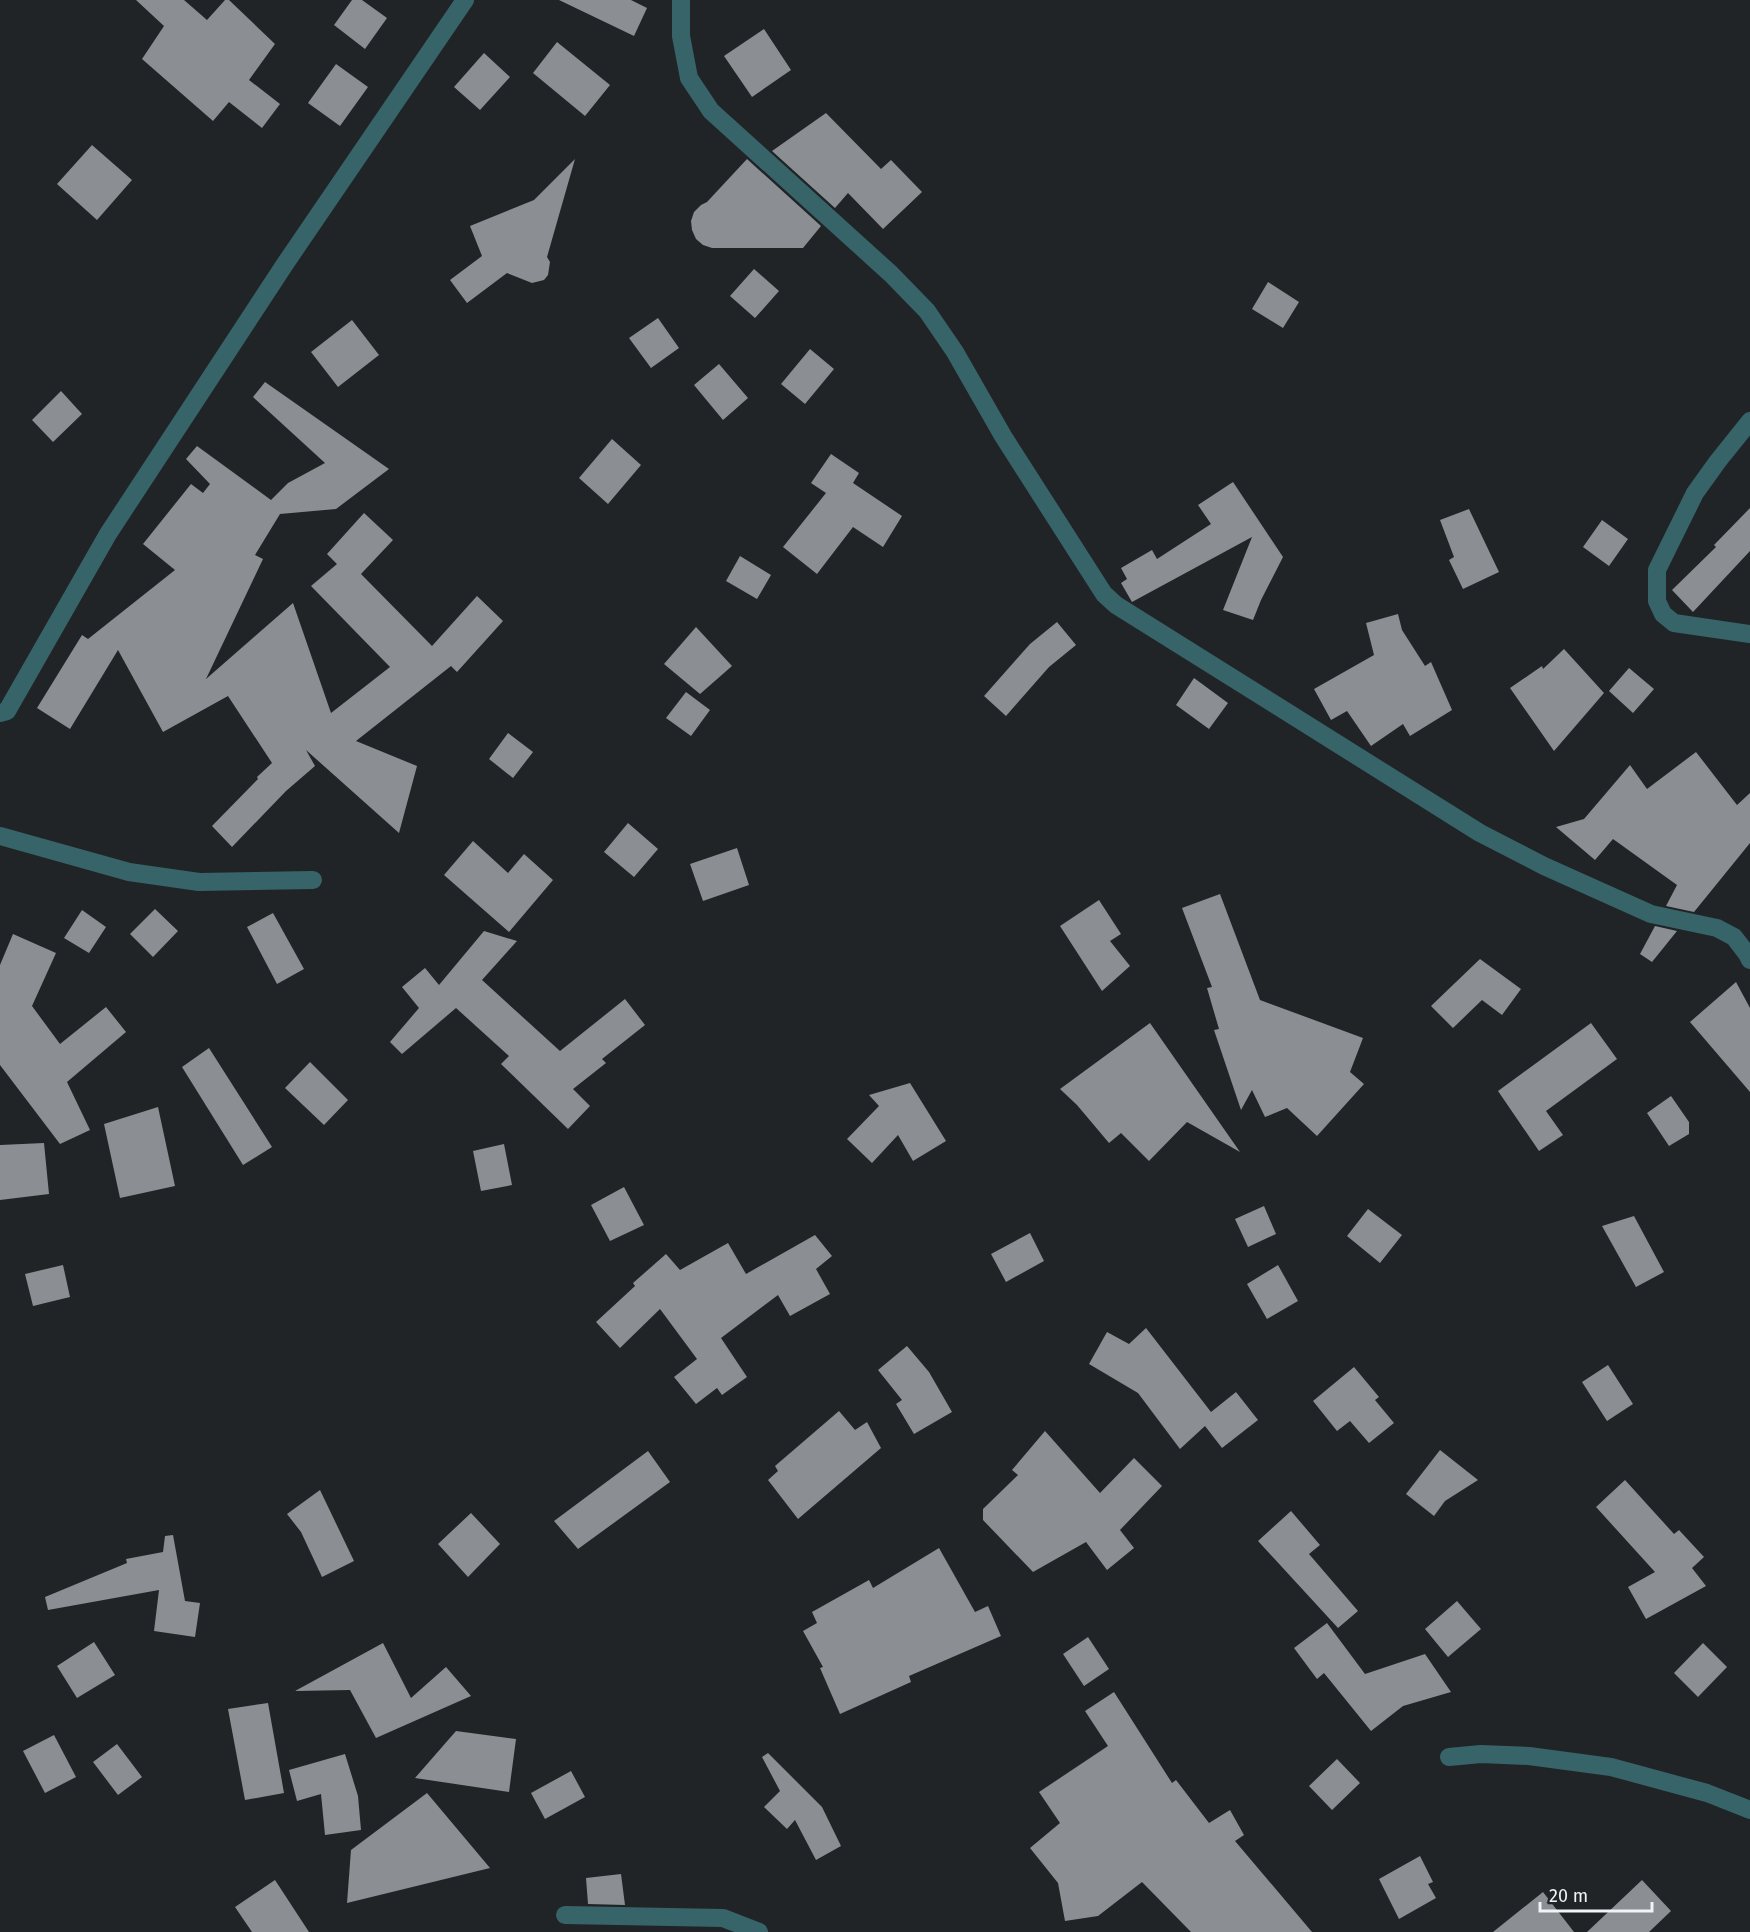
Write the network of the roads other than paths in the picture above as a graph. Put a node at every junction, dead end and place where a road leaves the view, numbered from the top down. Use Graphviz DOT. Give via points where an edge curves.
graph roads {
  1 [pos="465,0"];
  2 [pos="681,0"];
  3 [pos="1750,421"];
  4 [pos="1750,634"];
  5 [pos="4,712"];
  6 [pos="0,731"];
  7 [pos="0,836"];
  8 [pos="314,880"];
  9 [pos="1750,960"];
  10 [pos="1449,1757"];
  11 [pos="1750,1810"];
  12 [pos="565,1915"];
  13 [pos="759,1932"];
  1 -- 5 [label="street" via="108,534"];
  2 -- 9 [label="street" via="681,36 689,78 711,111 927,310 1021,465 1104,594 1116,605 1480,833 1651,914 1717,928 1734,937"];
  3 -- 4 [label="street" via="1695,494 1657,570 1658,601 1663,614 1674,622"];
  5 -- 6 [label="street"];
  7 -- 8 [label="street" via="129,872 199,882"];
  10 -- 11 [label="street" via="1520,1756 1611,1767 1707,1793"];
  12 -- 13 [label="street" via="723,1918"];
}
